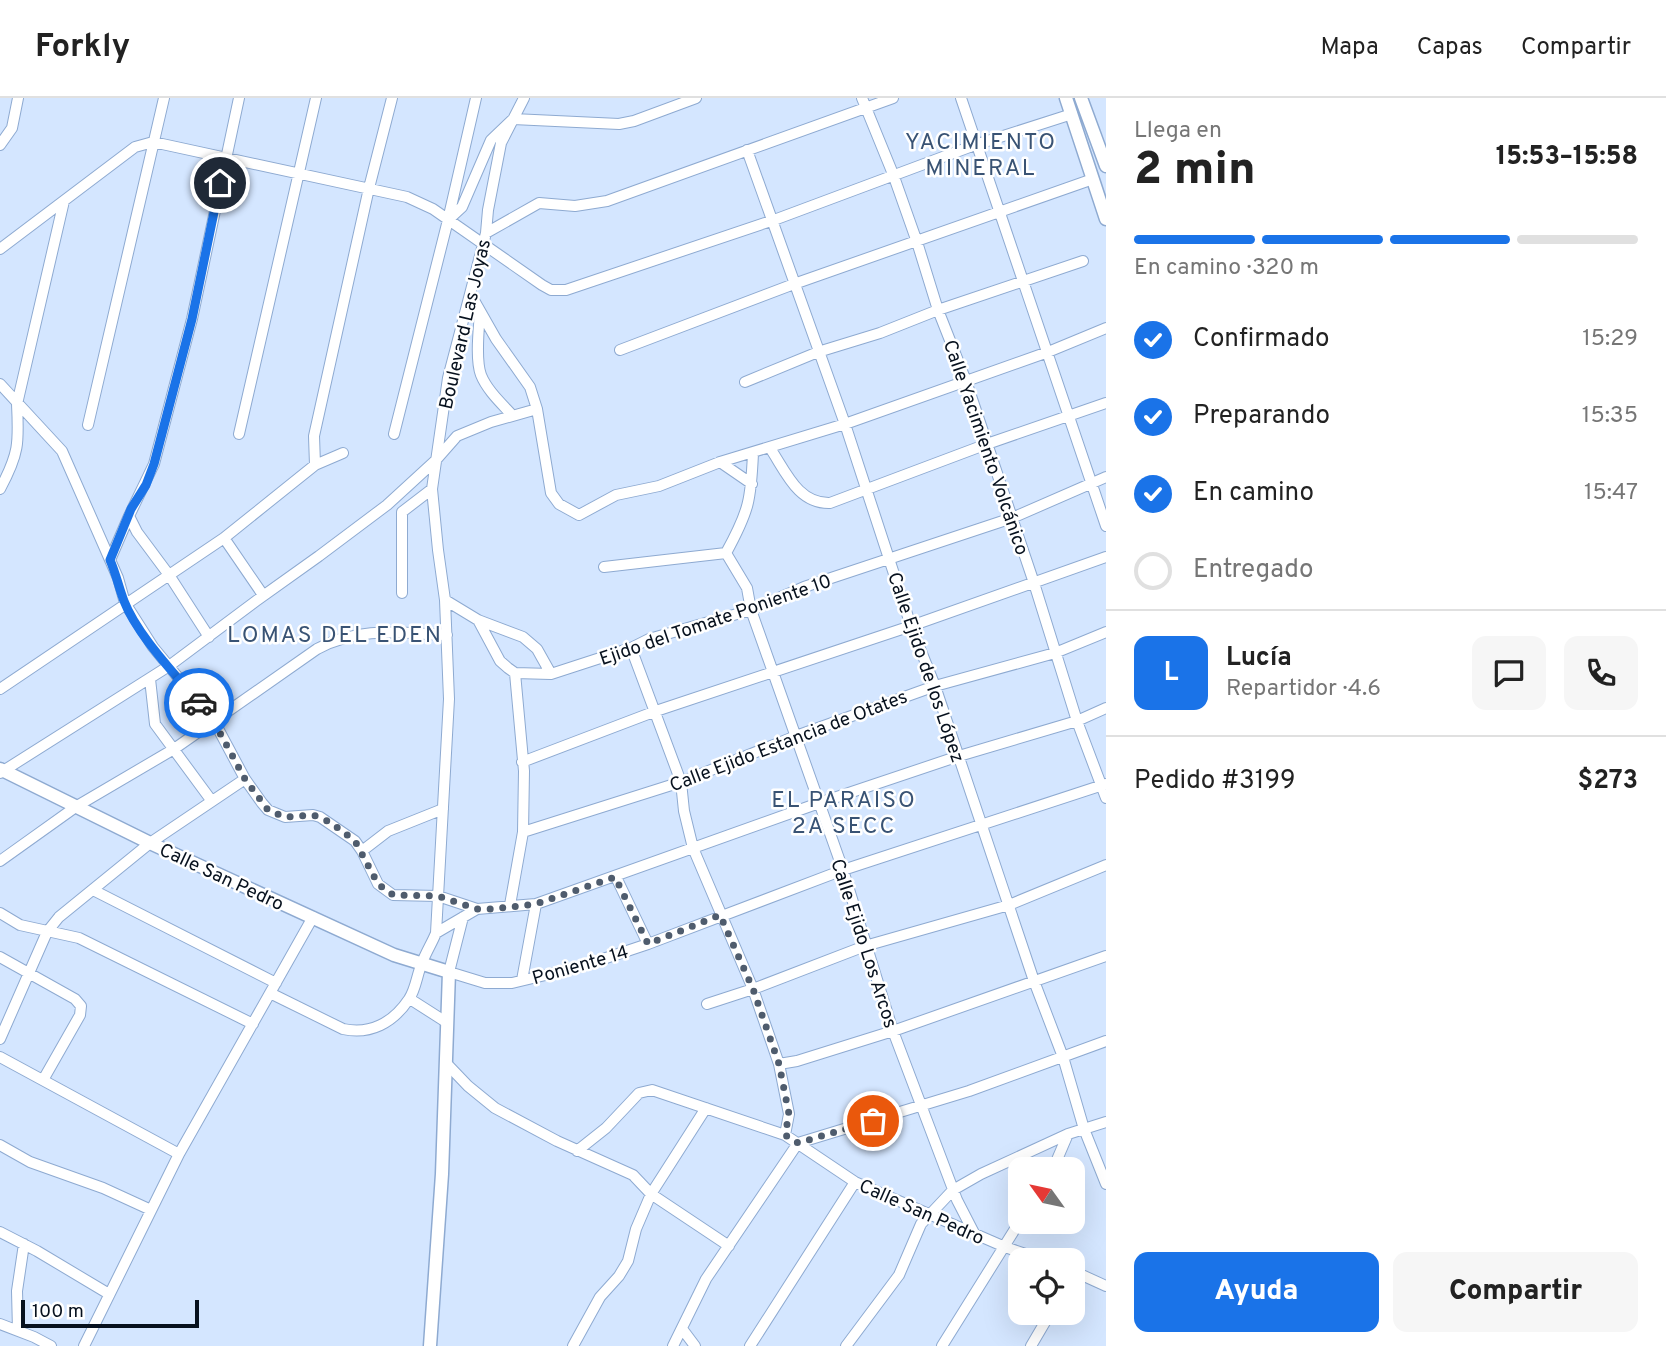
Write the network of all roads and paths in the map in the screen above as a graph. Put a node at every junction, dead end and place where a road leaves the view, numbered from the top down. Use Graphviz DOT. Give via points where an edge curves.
graph roads {
  1 [pos="18,98"];
  2 [pos="164,98"];
  3 [pos="239,98"];
  4 [pos="316,98"];
  5 [pos="392,98"];
  6 [pos="476,98"];
  7 [pos="524,98"];
  8 [pos="696,98"];
  9 [pos="893,98"];
  10 [pos="961,98"];
  11 [pos="1066,98"];
  12 [pos="1081,98"];
  13 [pos="863,103"];
  14 [pos="1072,114"];
  15 [pos="513,119"];
  16 [pos="153,142"];
  17 [pos="0,145"];
  18 [pos="975,145"];
  19 [pos="747,150"];
  20 [pos="225,156"];
  21 [pos="1106,164"];
  22 [pos="297,174"];
  23 [pos="892,174"];
  24 [pos="1093,179"];
  25 [pos="369,188"];
  26 [pos="64,201"];
  27 [pos="999,212"];
  28 [pos="1106,219"];
  29 [pos="448,220"];
  30 [pos="774,220"];
  31 [pos="485,239"];
  32 [pos="917,242"];
  33 [pos="0,249"];
  34 [pos="501,256"];
  35 [pos="1083,261"];
  36 [pos="479,264"];
  37 [pos="1023,280"];
  38 [pos="794,284"];
  39 [pos="471,295"];
  40 [pos="938,310"];
  41 [pos="480,312"];
  42 [pos="1106,327"];
  43 [pos="620,350"];
  44 [pos="818,352"];
  45 [pos="1048,352"];
  46 [pos="966,381"];
  47 [pos="745,382"];
  48 [pos="0,384"];
  49 [pos="1106,403"];
  50 [pos="17,404"];
  51 [pos="537,409"];
  52 [pos="512,415"];
  53 [pos="1068,415"];
  54 [pos="845,424"];
  55 [pos="88,425"];
  56 [pos="239,433"];
  57 [pos="394,434"];
  58 [pos="987,444"];
  59 [pos="770,448"];
  60 [pos="343,453"];
  61 [pos="753,453"];
  62 [pos="435,461"];
  63 [pos="720,462"];
  64 [pos="315,465"];
  65 [pos="1106,477"];
  66 [pos="1091,483"];
  67 [pos="752,484"];
  68 [pos="0,489"];
  69 [pos="432,489"];
  70 [pos="866,491"];
  71 [pos="400,492"];
  72 [pos="402,512"];
  73 [pos="130,516"];
  74 [pos="1012,518"];
  75 [pos="1106,526"];
  76 [pos="224,538"];
  77 [pos="726,553"];
  78 [pos="1106,556"];
  79 [pos="110,560"];
  80 [pos="890,560"];
  81 [pos="604,567"];
  82 [pos="169,575"];
  83 [pos="1034,583"];
  84 [pos="402,593"];
  85 [pos="263,595"];
  86 [pos="445,600"];
  87 [pos="125,603"];
  88 [pos="751,610"];
  89 [pos="478,620"];
  90 [pos="911,626"];
  91 [pos="1106,632"];
  92 [pos="447,635"];
  93 [pos="209,637"];
  94 [pos="631,648"];
  95 [pos="1055,653"];
  96 [pos="169,666"];
  97 [pos="515,673"];
  98 [pos="773,673"];
  99 [pos="551,674"];
  100 [pos="150,679"];
  101 [pos="935,686"];
  102 [pos="0,689"];
  103 [pos="1106,708"];
  104 [pos="656,711"];
  105 [pos="1077,721"];
  106 [pos="214,722"];
  107 [pos="796,736"];
  108 [pos="174,749"];
  109 [pos="959,756"];
  110 [pos="522,762"];
  111 [pos="1,771"];
  112 [pos="245,779"];
  113 [pos="681,782"];
  114 [pos="1103,784"];
  115 [pos="1106,798"];
  116 [pos="211,800"];
  117 [pos="819,803"];
  118 [pos="77,806"];
  119 [pos="443,809"];
  120 [pos="981,823"];
  121 [pos="523,832"];
  122 [pos="150,843"];
  123 [pos="693,848"];
  124 [pos="362,851"];
  125 [pos="0,862"];
  126 [pos="1106,865"];
  127 [pos="843,870"];
  128 [pos="615,877"];
  129 [pos="93,890"];
  130 [pos="438,896"];
  131 [pos="536,904"];
  132 [pos="510,905"];
  133 [pos="1009,905"];
  134 [pos="477,909"];
  135 [pos="0,914"];
  136 [pos="720,915"];
  137 [pos="313,917"];
  138 [pos="463,917"];
  139 [pos="47,932"];
  140 [pos="436,933"];
  141 [pos="648,944"];
  142 [pos="865,946"];
  143 [pos="1106,956"];
  144 [pos="0,957"];
  145 [pos="422,962"];
  146 [pos="449,972"];
  147 [pos="30,973"];
  148 [pos="522,980"];
  149 [pos="1034,981"];
  150 [pos="276,983"];
  151 [pos="753,989"];
  152 [pos="270,993"];
  153 [pos="410,999"];
  154 [pos="707,1004"];
  155 [pos="446,1022"];
  156 [pos="253,1024"];
  157 [pos="892,1031"];
  158 [pos="0,1039"];
  159 [pos="1106,1041"];
  160 [pos="0,1057"];
  161 [pos="1063,1057"];
  162 [pos="444,1061"];
  163 [pos="779,1064"];
  164 [pos="43,1080"];
  165 [pos="923,1105"];
  166 [pos="706,1108"];
  167 [pos="1106,1122"];
  168 [pos="1084,1129"];
  169 [pos="1068,1134"];
  170 [pos="785,1135"];
  171 [pos="798,1143"];
  172 [pos="0,1145"];
  173 [pos="577,1150"];
  174 [pos="179,1154"];
  175 [pos="1058,1157"];
  176 [pos="855,1182"];
  177 [pos="1106,1184"];
  178 [pos="953,1190"];
  179 [pos="651,1194"];
  180 [pos="151,1210"];
  181 [pos="930,1213"];
  182 [pos="0,1232"];
  183 [pos="975,1233"];
  184 [pos="1012,1234"];
  185 [pos="23,1244"];
  186 [pos="729,1247"];
  187 [pos="1005,1247"];
  188 [pos="1008,1248"];
  189 [pos="1085,1279"];
  190 [pos="1106,1286"];
  191 [pos="109,1294"];
  192 [pos="0,1324"];
  193 [pos="1043,1325"];
  194 [pos="18,1330"];
  195 [pos="682,1330"];
  196 [pos="51,1346"];
  197 [pos="84,1346"];
  198 [pos="430,1346"];
  199 [pos="573,1346"];
  200 [pos="673,1346"];
  201 [pos="695,1346"];
  202 [pos="750,1346"];
  203 [pos="846,1346"];
  204 [pos="942,1346"];
  205 [pos="1031,1346"];
  1 -- 17 [label="street" via="12,128"];
  2 -- 16 [label="street"];
  3 -- 20 [label="street"];
  4 -- 22 [label="street"];
  5 -- 25 [label="street"];
  6 -- 29 [label="street"];
  7 -- 15 [label="street, Boulevard Las Joyas"];
  8 -- 15 [label="street" via="619,124"];
  9 -- 13 [label="street"];
  10 -- 18 [label="street"];
  11 -- 14 [label="street"];
  12 -- 21 [label="street"];
  13 -- 19 [label="street"];
  13 -- 23 [label="street, Calle Yacimiento Volcánico"];
  14 -- 18 [label="street"];
  14 -- 24 [label="street"];
  15 -- 29 [label="street" via="491,140 462,207"];
  15 -- 31 [label="street, Boulevard Las Joyas" via="501,143"];
  16 -- 20 [label="street"];
  16 -- 26 [label="street" via="135,148"];
  16 -- 55 [label="street"];
  18 -- 23 [label="street"];
  18 -- 27 [label="street"];
  19 -- 30 [label="street, Calle Ejido de los López"];
  19 -- 31 [label="street" via="607,201 575,206 539,203"];
  20 -- 22 [label="street"];
  20 -- 73 [label="street" via="192,319 154,464"];
  22 -- 25 [label="street"];
  22 -- 56 [label="street"];
  23 -- 30 [label="street"];
  23 -- 32 [label="street, Calle Yacimiento Volcánico"];
  24 -- 27 [label="street"];
  24 -- 28 [label="street"];
  25 -- 29 [label="street" via="422,203"];
  25 -- 64 [label="street" via="314,436"];
  26 -- 33 [label="street"];
  26 -- 50 [label="street"];
  27 -- 32 [label="street"];
  27 -- 37 [label="street"];
  29 -- 31 [label="street"];
  29 -- 57 [label="street"];
  30 -- 34 [label="street" via="566,290 551,290"];
  30 -- 38 [label="street, Calle Ejido de los López"];
  31 -- 34 [label="street"];
  31 -- 36 [label="street, Boulevard Las Joyas"];
  32 -- 38 [label="street"];
  32 -- 40 [label="street, Calle Yacimiento Volcánico"];
  34 -- 36 [label="street"];
  35 -- 37 [label="street"];
  36 -- 39 [label="street, Boulevard Las Joyas"];
  37 -- 40 [label="street"];
  37 -- 45 [label="street"];
  38 -- 43 [label="street"];
  38 -- 44 [label="street, Calle Ejido de los López"];
  39 -- 41 [label="street"];
  39 -- 62 [label="street, Boulevard Las Joyas" via="448,378"];
  40 -- 44 [label="street"];
  40 -- 46 [label="street, Calle Yacimiento Volcánico"];
  41 -- 51 [label="street" via="530,387"];
  41 -- 52 [label="street" via="480,373"];
  42 -- 45 [label="street"];
  44 -- 47 [label="street"];
  44 -- 54 [label="street, Calle Ejido de los López"];
  45 -- 46 [label="street"];
  45 -- 53 [label="street"];
  46 -- 54 [label="street"];
  46 -- 58 [label="street, Calle Yacimiento Volcánico"];
  48 -- 50 [label="street"];
  49 -- 53 [label="street"];
  50 -- 68 [label="street" via="16,459"];
  50 -- 79 [label="street" via="62,451"];
  51 -- 52 [label="street"];
  51 -- 63 [label="street" via="551,493 579,515 616,495 659,486"];
  52 -- 62 [label="street" via="457,436"];
  53 -- 58 [label="street"];
  53 -- 66 [label="street"];
  54 -- 59 [label="street"];
  54 -- 70 [label="street, Calle Ejido de los López"];
  58 -- 70 [label="street"];
  58 -- 74 [label="street, Calle Yacimiento Volcánico"];
  59 -- 61 [label="street"];
  59 -- 70 [label="street" via="797,490 813,501 830,503"];
  60 -- 64 [label="street"];
  61 -- 63 [label="street"];
  61 -- 67 [label="street"];
  62 -- 69 [label="street, Boulevard Las Joyas"];
  62 -- 71 [label="street"];
  63 -- 67 [label="street"];
  64 -- 76 [label="street"];
  65 -- 66 [label="street, Ejido del Tomate Poniente 10"];
  66 -- 74 [label="street, Ejido del Tomate Poniente 10"];
  66 -- 75 [label="street"];
  67 -- 77 [label="street" via="748,511"];
  69 -- 72 [label="street"];
  69 -- 86 [label="street, Boulevard Las Joyas"];
  70 -- 80 [label="street, Calle Ejido de los López"];
  71 -- 72 [label="street"];
  71 -- 85 [label="street"];
  72 -- 84 [label="street"];
  73 -- 79 [label="street"];
  73 -- 82 [label="street" via="136,532"];
  74 -- 80 [label="street, Ejido del Tomate Poniente 10"];
  74 -- 83 [label="street, Calle Yacimiento Volcánico"];
  76 -- 82 [label="street"];
  76 -- 85 [label="street"];
  77 -- 81 [label="street"];
  77 -- 88 [label="street, Calle Ejido Los Arcos" via="747,588"];
  78 -- 83 [label="street"];
  79 -- 87 [label="street"];
  80 -- 88 [label="street, Ejido del Tomate Poniente 10" via="804,587"];
  80 -- 90 [label="street, Calle Ejido de los López"];
  82 -- 87 [label="street"];
  82 -- 93 [label="street"];
  83 -- 90 [label="street"];
  83 -- 95 [label="street, Calle Yacimiento Volcánico"];
  85 -- 93 [label="street"];
  86 -- 89 [label="street"];
  86 -- 92 [label="street, Boulevard Las Joyas"];
  87 -- 96 [label="street"];
  87 -- 102 [label="street"];
  88 -- 94 [label="street, Ejido del Tomate Poniente 10"];
  88 -- 98 [label="street, Calle Ejido Los Arcos"];
  89 -- 97 [label="street" via="500,661"];
  89 -- 99 [label="street" via="523,637 537,649"];
  90 -- 98 [label="street"];
  90 -- 101 [label="street, Calle Ejido de los López"];
  91 -- 95 [label="street, Calle Ejido Estancia de Otates"];
  92 -- 106 [label="street" via="372,631 332,640"];
  92 -- 119 [label="street, Boulevard Las Joyas"];
  93 -- 96 [label="street"];
  94 -- 99 [label="street, Ejido del Tomate Poniente 10"];
  94 -- 104 [label="street"];
  95 -- 101 [label="street, Calle Ejido Estancia de Otates"];
  95 -- 105 [label="street, Calle Yacimiento Volcánico"];
  96 -- 100 [label="street"];
  96 -- 106 [label="street"];
  97 -- 99 [label="street, Ejido del Tomate Poniente 10"];
  97 -- 110 [label="street"];
  98 -- 104 [label="street"];
  98 -- 107 [label="street, Calle Ejido Los Arcos"];
  100 -- 108 [label="street" via="155,724"];
  100 -- 111 [label="street"];
  101 -- 107 [label="street, Calle Ejido Estancia de Otates"];
  101 -- 109 [label="street, Calle Ejido de los López"];
  103 -- 105 [label="street"];
  104 -- 110 [label="street"];
  104 -- 113 [label="street"];
  105 -- 109 [label="street"];
  105 -- 114 [label="street, Calle Yacimiento Volcánico"];
  106 -- 108 [label="street"];
  106 -- 112 [label="street"];
  107 -- 113 [label="street, Calle Ejido Estancia de Otates"];
  107 -- 117 [label="street, Calle Ejido Los Arcos"];
  108 -- 116 [label="street"];
  108 -- 118 [label="street"];
  109 -- 117 [label="street"];
  109 -- 120 [label="street, Calle Ejido de los López"];
  110 -- 121 [label="street"];
  111 -- 118 [label="street, Calle San Pedro"];
  112 -- 116 [label="street"];
  112 -- 124 [label="street" via="268,810 285,817 320,817"];
  113 -- 121 [label="street, Calle Ejido Estancia de Otates"];
  113 -- 123 [label="street"];
  114 -- 115 [label="street, Calle Yacimiento Volcánico"];
  114 -- 120 [label="street, Poniente 14"];
  116 -- 122 [label="street"];
  117 -- 123 [label="street"];
  117 -- 127 [label="street, Calle Ejido Los Arcos"];
  118 -- 122 [label="street, Calle San Pedro"];
  118 -- 125 [label="street"];
  119 -- 124 [label="street" via="388,831"];
  119 -- 130 [label="street, Boulevard Las Joyas"];
  120 -- 127 [label="street, Poniente 14"];
  120 -- 133 [label="street, Calle Ejido de los López"];
  121 -- 132 [label="street"];
  122 -- 129 [label="street"];
  122 -- 137 [label="street, Calle San Pedro"];
  123 -- 128 [label="street"];
  123 -- 136 [label="street"];
  124 -- 130 [label="street" via="378,884 393,895"];
  126 -- 133 [label="street"];
  127 -- 136 [label="street, Poniente 14"];
  127 -- 142 [label="street, Calle Ejido Los Arcos"];
  128 -- 131 [label="street"];
  128 -- 141 [label="street"];
  129 -- 139 [label="street"];
  129 -- 150 [label="street"];
  130 -- 134 [label="street"];
  130 -- 140 [label="street, Boulevard Las Joyas"];
  131 -- 132 [label="street"];
  131 -- 148 [label="street"];
  132 -- 134 [label="street"];
  133 -- 142 [label="street"];
  133 -- 149 [label="street, Calle Ejido de los López"];
  134 -- 138 [label="street"];
  135 -- 139 [label="street"];
  136 -- 141 [label="street, Poniente 14"];
  136 -- 151 [label="street"];
  137 -- 145 [label="street, Calle San Pedro" via="394,955"];
  137 -- 150 [label="street"];
  138 -- 140 [label="street"];
  138 -- 146 [label="street"];
  139 -- 147 [label="street"];
  139 -- 156 [label="street" via="79,938"];
  140 -- 145 [label="street"];
  141 -- 148 [label="street, Poniente 14"];
  142 -- 151 [label="street"];
  142 -- 157 [label="street, Calle Ejido Los Arcos"];
  143 -- 149 [label="street"];
  144 -- 147 [label="street"];
  145 -- 146 [label="street, Calle San Pedro"];
  145 -- 153 [label="street"];
  146 -- 148 [label="street, Poniente 14" via="485,984"];
  146 -- 155 [label="street"];
  147 -- 158 [label="street"];
  147 -- 164 [label="street" via="75,999 82,1010"];
  149 -- 157 [label="street"];
  149 -- 161 [label="street, Calle Ejido de los López"];
  150 -- 152 [label="street"];
  151 -- 154 [label="street"];
  151 -- 163 [label="street"];
  152 -- 153 [label="street" via="329,1024 353,1031 377,1028"];
  152 -- 156 [label="street"];
  153 -- 155 [label="street"];
  155 -- 162 [label="street"];
  156 -- 174 [label="street"];
  157 -- 163 [label="street"];
  157 -- 165 [label="street, Calle Ejido Los Arcos"];
  159 -- 161 [label="street"];
  160 -- 164 [label="street"];
  161 -- 165 [label="street"];
  161 -- 168 [label="street, Calle Ejido de los López"];
  162 -- 173 [label="street" via="495,1108"];
  162 -- 198 [label="street" via="442,1174"];
  163 -- 170 [label="street" via="789,1114"];
  164 -- 174 [label="street"];
  165 -- 171 [label="street"];
  165 -- 178 [label="street, Calle Ejido Los Arcos"];
  166 -- 170 [label="street, Calle San Pedro"];
  166 -- 173 [label="street, Calle San Pedro" via="647,1090"];
  166 -- 179 [label="street"];
  167 -- 168 [label="street"];
  168 -- 169 [label="street"];
  168 -- 177 [label="street, Calle Ejido de los López"];
  169 -- 175 [label="street"];
  169 -- 178 [label="street"];
  170 -- 171 [label="street, Calle San Pedro"];
  171 -- 176 [label="street, Calle San Pedro"];
  171 -- 186 [label="street"];
  172 -- 180 [label="street" via="30,1162"];
  173 -- 179 [label="street" via="633,1175"];
  174 -- 180 [label="street"];
  176 -- 181 [label="street, Calle San Pedro"];
  176 -- 202 [label="street"];
  178 -- 181 [label="street"];
  178 -- 183 [label="street, Calle Ejido Los Arcos"];
  179 -- 186 [label="street"];
  179 -- 199 [label="street" via="628,1261 600,1297"];
  180 -- 191 [label="street"];
  181 -- 183 [label="street, Calle San Pedro"];
  181 -- 203 [label="street" via="915,1234 899,1275"];
  182 -- 185 [label="street"];
  183 -- 187 [label="street, Calle San Pedro"];
  184 -- 187 [label="street"];
  185 -- 191 [label="street"];
  185 -- 194 [label="street"];
  186 -- 195 [label="street" via="706,1279"];
  187 -- 188 [label="street, Calle San Pedro"];
  187 -- 204 [label="street"];
  189 -- 190 [label="street"];
  191 -- 197 [label="street"];
  192 -- 194 [label="street"];
  193 -- 205 [label="street"];
  194 -- 196 [label="street"];
  195 -- 200 [label="street"];
  195 -- 201 [label="street"];
}
